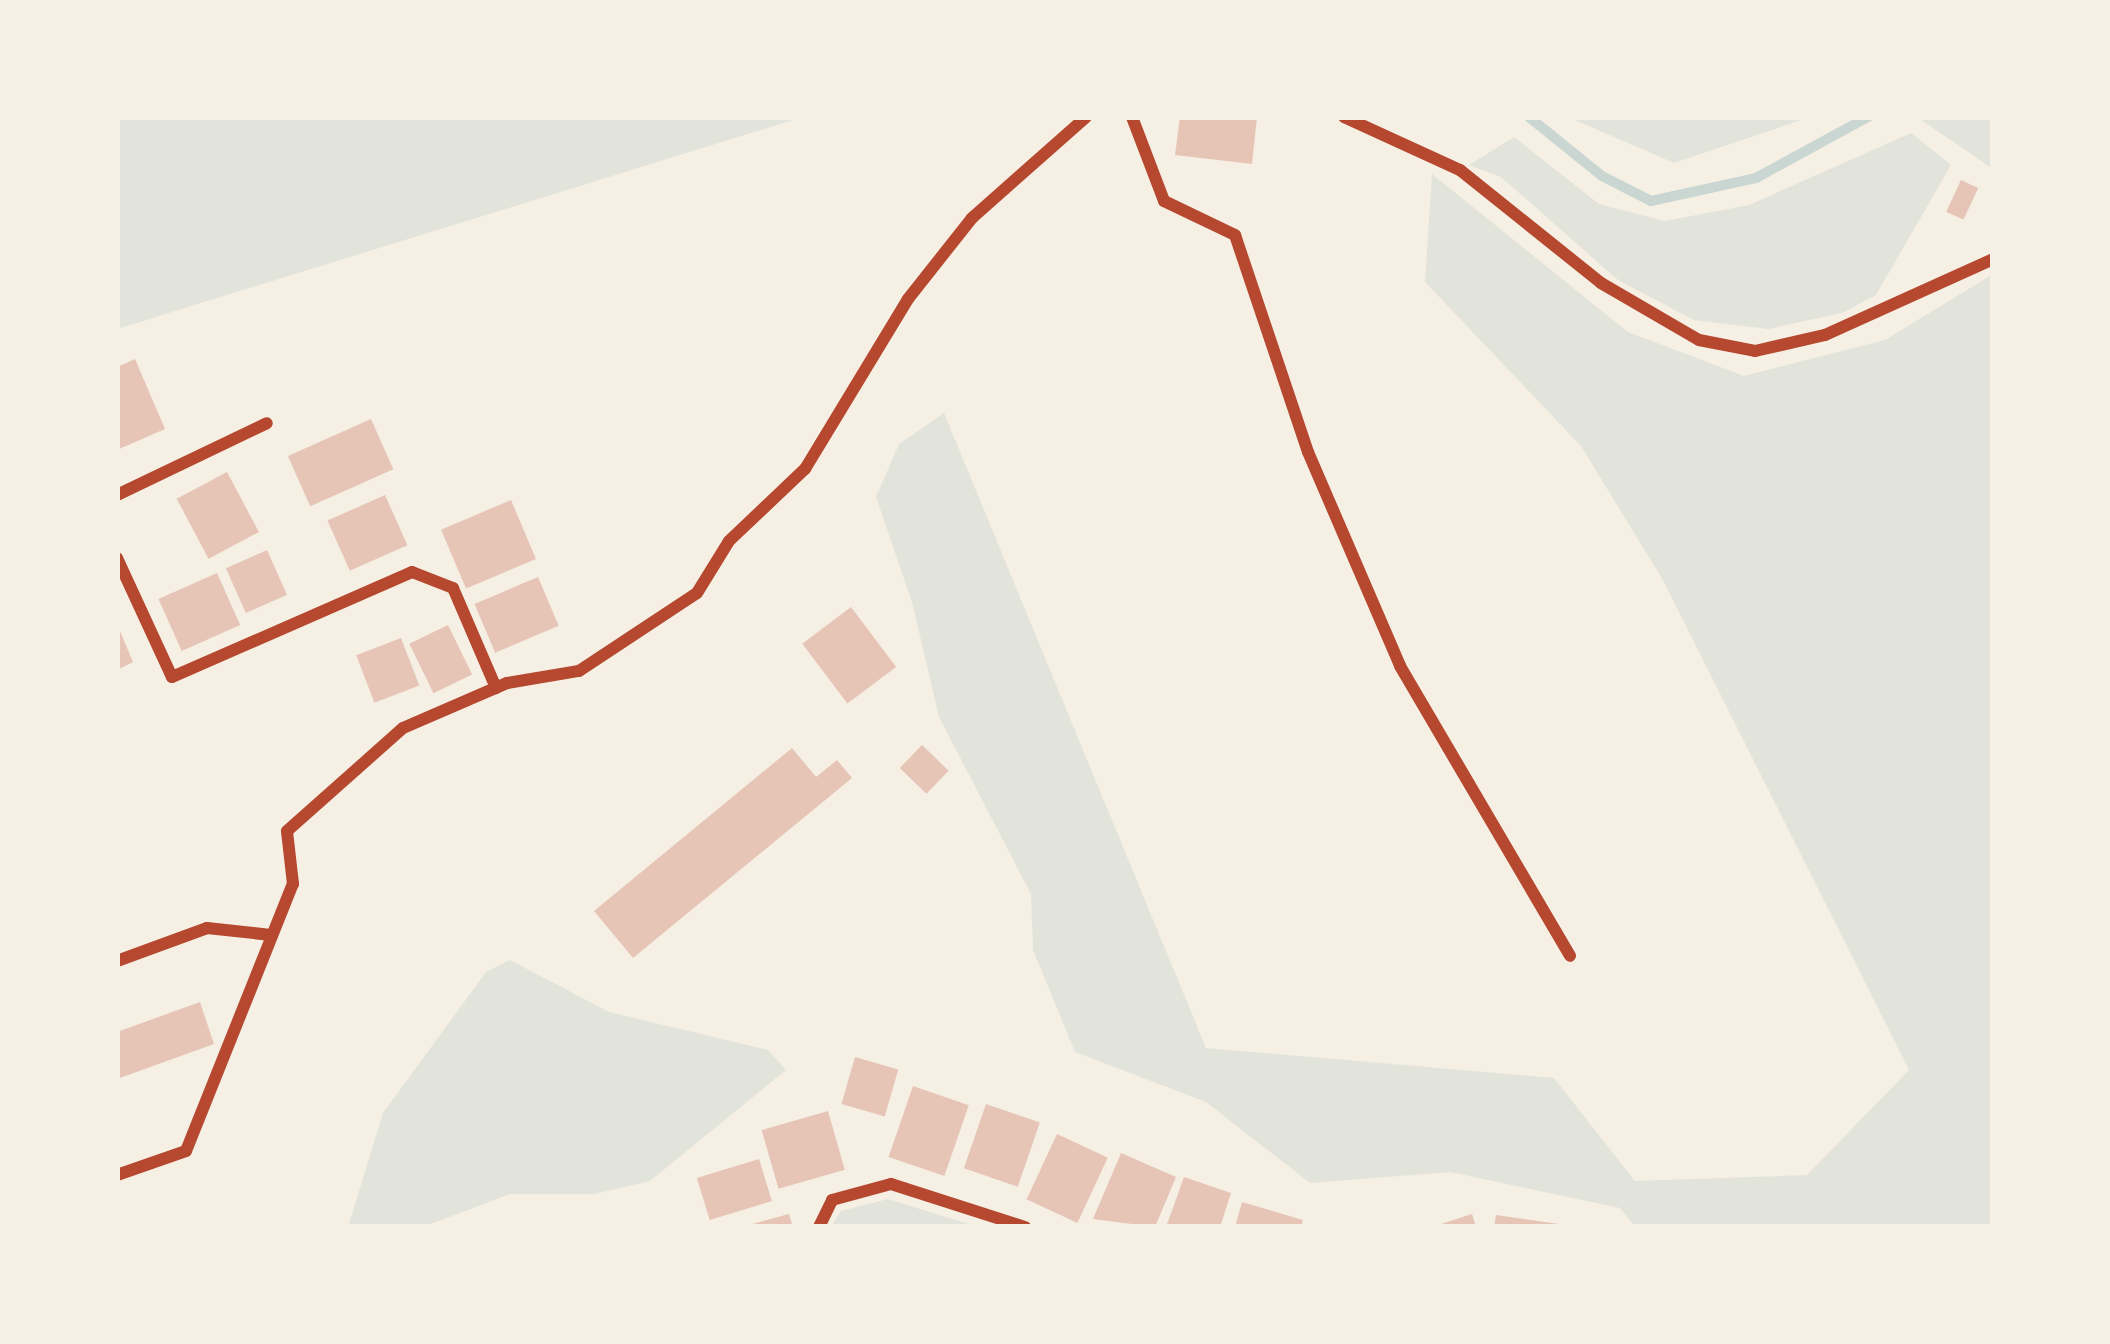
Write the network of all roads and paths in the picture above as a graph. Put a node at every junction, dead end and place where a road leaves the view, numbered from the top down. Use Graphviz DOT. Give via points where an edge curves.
graph roads {
  1 [pos="1086,117"];
  2 [pos="1132,117"];
  3 [pos="1344,117"];
  4 [pos="1993,259"];
  5 [pos="267,423"];
  6 [pos="117,495"];
  7 [pos="117,558"];
  8 [pos="496,688"];
  9 [pos="271,935"];
  10 [pos="1570,956"];
  11 [pos="117,961"];
  12 [pos="117,1175"];
  13 [pos="477,1227"];
  14 [pos="526,1227"];
  15 [pos="819,1227"];
  16 [pos="1025,1227"];
  1 -- 8 [label="street" via="972,218 908,299 805,469 729,541 697,592 579,671"];
  2 -- 10 [label="street" via="1163,200 1235,235 1307,452 1400,666"];
  3 -- 4 [label="street" via="1460,170 1601,283 1699,340 1755,351 1825,335"];
  5 -- 6 [label="street"];
  7 -- 8 [label="street" via="172,677 412,572 453,588"];
  8 -- 9 [label="street" via="403,728 287,831 292,884"];
  9 -- 11 [label="street" via="207,928"];
  9 -- 12 [label="street" via="186,1151"];
  13 -- 14 [label="path"];
  15 -- 16 [label="street" via="832,1200 891,1184"];
}
